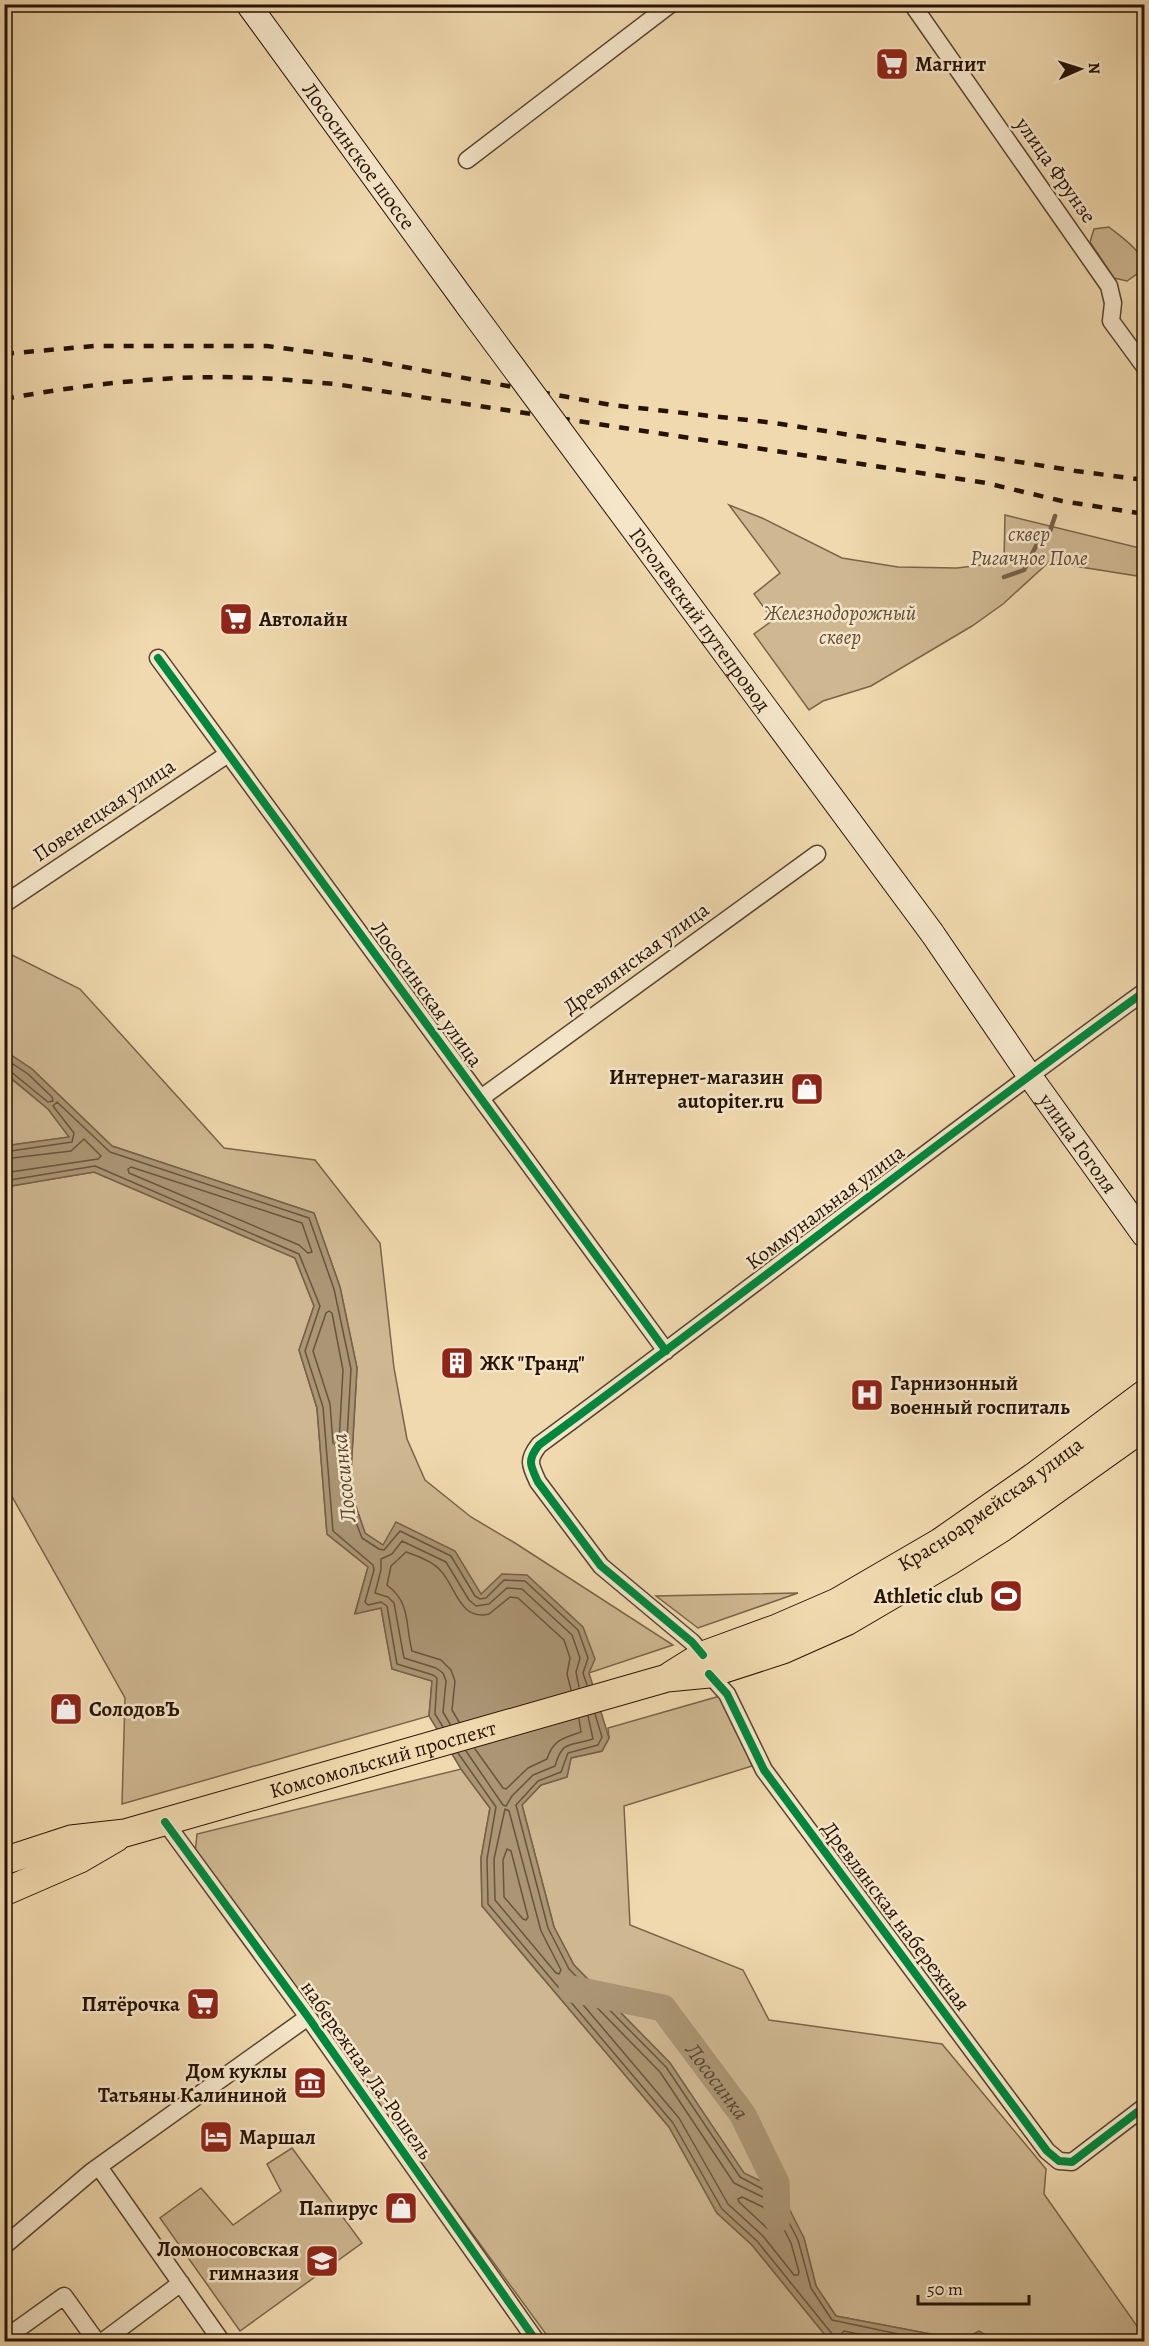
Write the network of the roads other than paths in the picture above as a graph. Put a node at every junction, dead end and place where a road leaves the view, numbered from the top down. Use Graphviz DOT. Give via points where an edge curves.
graph roads {
  1 [pos="248,4"];
  2 [pos="671,4"];
  3 [pos="912,4"];
  4 [pos="467,160"];
  5 [pos="468,306"];
  6 [pos="1144,366"];
  7 [pos="158,658"];
  8 [pos="228,754"];
  9 [pos="817,854"];
  10 [pos="4,904"];
  11 [pos="932,933"];
  12 [pos="1144,992"];
  13 [pos="1029,1075"];
  14 [pos="481,1098"];
  15 [pos="1144,1235"];
  16 [pos="666,1351"];
  17 [pos="1144,1394"];
  18 [pos="1144,1427"];
  19 [pos="531,1455"];
  20 [pos="706,1664"];
  21 [pos="655,1681"];
  22 [pos="165,1822"];
  23 [pos="125,1833"];
  24 [pos="4,1862"];
  25 [pos="7,1886"];
  26 [pos="308,2017"];
  27 [pos="1144,2107"];
  28 [pos="99,2167"];
  29 [pos="4,2246"];
  30 [pos="181,2283"];
  31 [pos="4,2339"];
  32 [pos="96,2342"];
  33 [pos="102,2342"];
  34 [pos="222,2342"];
  35 [pos="537,2342"];
  1 -- 5 [label="main road, Лососинское шоссе"];
  2 -- 4 [label="street"];
  3 -- 6 [label="street, улица Фрунзе" via="1109,286 1113,303 1111,321"];
  5 -- 11 [label="main road, Гоголевский путепровод, bridge"];
  7 -- 8 [label="street, Лососинская улица"];
  8 -- 10 [label="street, Повенецкая улица"];
  8 -- 14 [label="street, Лососинская улица"];
  9 -- 14 [label="street, Древлянская улица"];
  11 -- 13 [label="main road, улица Гоголя"];
  12 -- 13 [label="street, Коммунальная улица"];
  13 -- 15 [label="main road, улица Гоголя"];
  13 -- 16 [label="street, Коммунальная улица"];
  14 -- 16 [label="street, Лососинская улица"];
  16 -- 19 [label="street, Коммунальная улица" via="539,1445"];
  17 -- 20 [label="main road, Красноармейская улица" via="940,1542 837,1602"];
  18 -- 20 [label="main road, Красноармейская улица" via="994,1533 846,1622 783,1650"];
  19 -- 20 [label="street, Древлянская набережная" via="531,1467 538,1482 601,1566 692,1642"];
  20 -- 21 [label="main road, Красноармейская улица"];
  20 -- 27 [label="street, Древлянская набережная" via="728,1694 764,1770 1047,2151 1059,2161 1072,2162"];
  21 -- 22 [label="main road, Комсомольский проспект"];
  22 -- 23 [label="main road, Комсомольский проспект"];
  22 -- 26 [label="street, набережная Ла-Рошель"];
  23 -- 24 [label="main road, Комсомольский проспект" via="71,1839"];
  23 -- 25 [label="main road, Комсомольский проспект" via="80,1859"];
  26 -- 28 [label="street"];
  26 -- 35 [label="street, набережная Ла-Рошель"];
  28 -- 29 [label="street"];
  28 -- 30 [label="street"];
  30 -- 33 [label="street"];
  30 -- 34 [label="street"];
  31 -- 32 [label="street" via="63,2296"];
}
